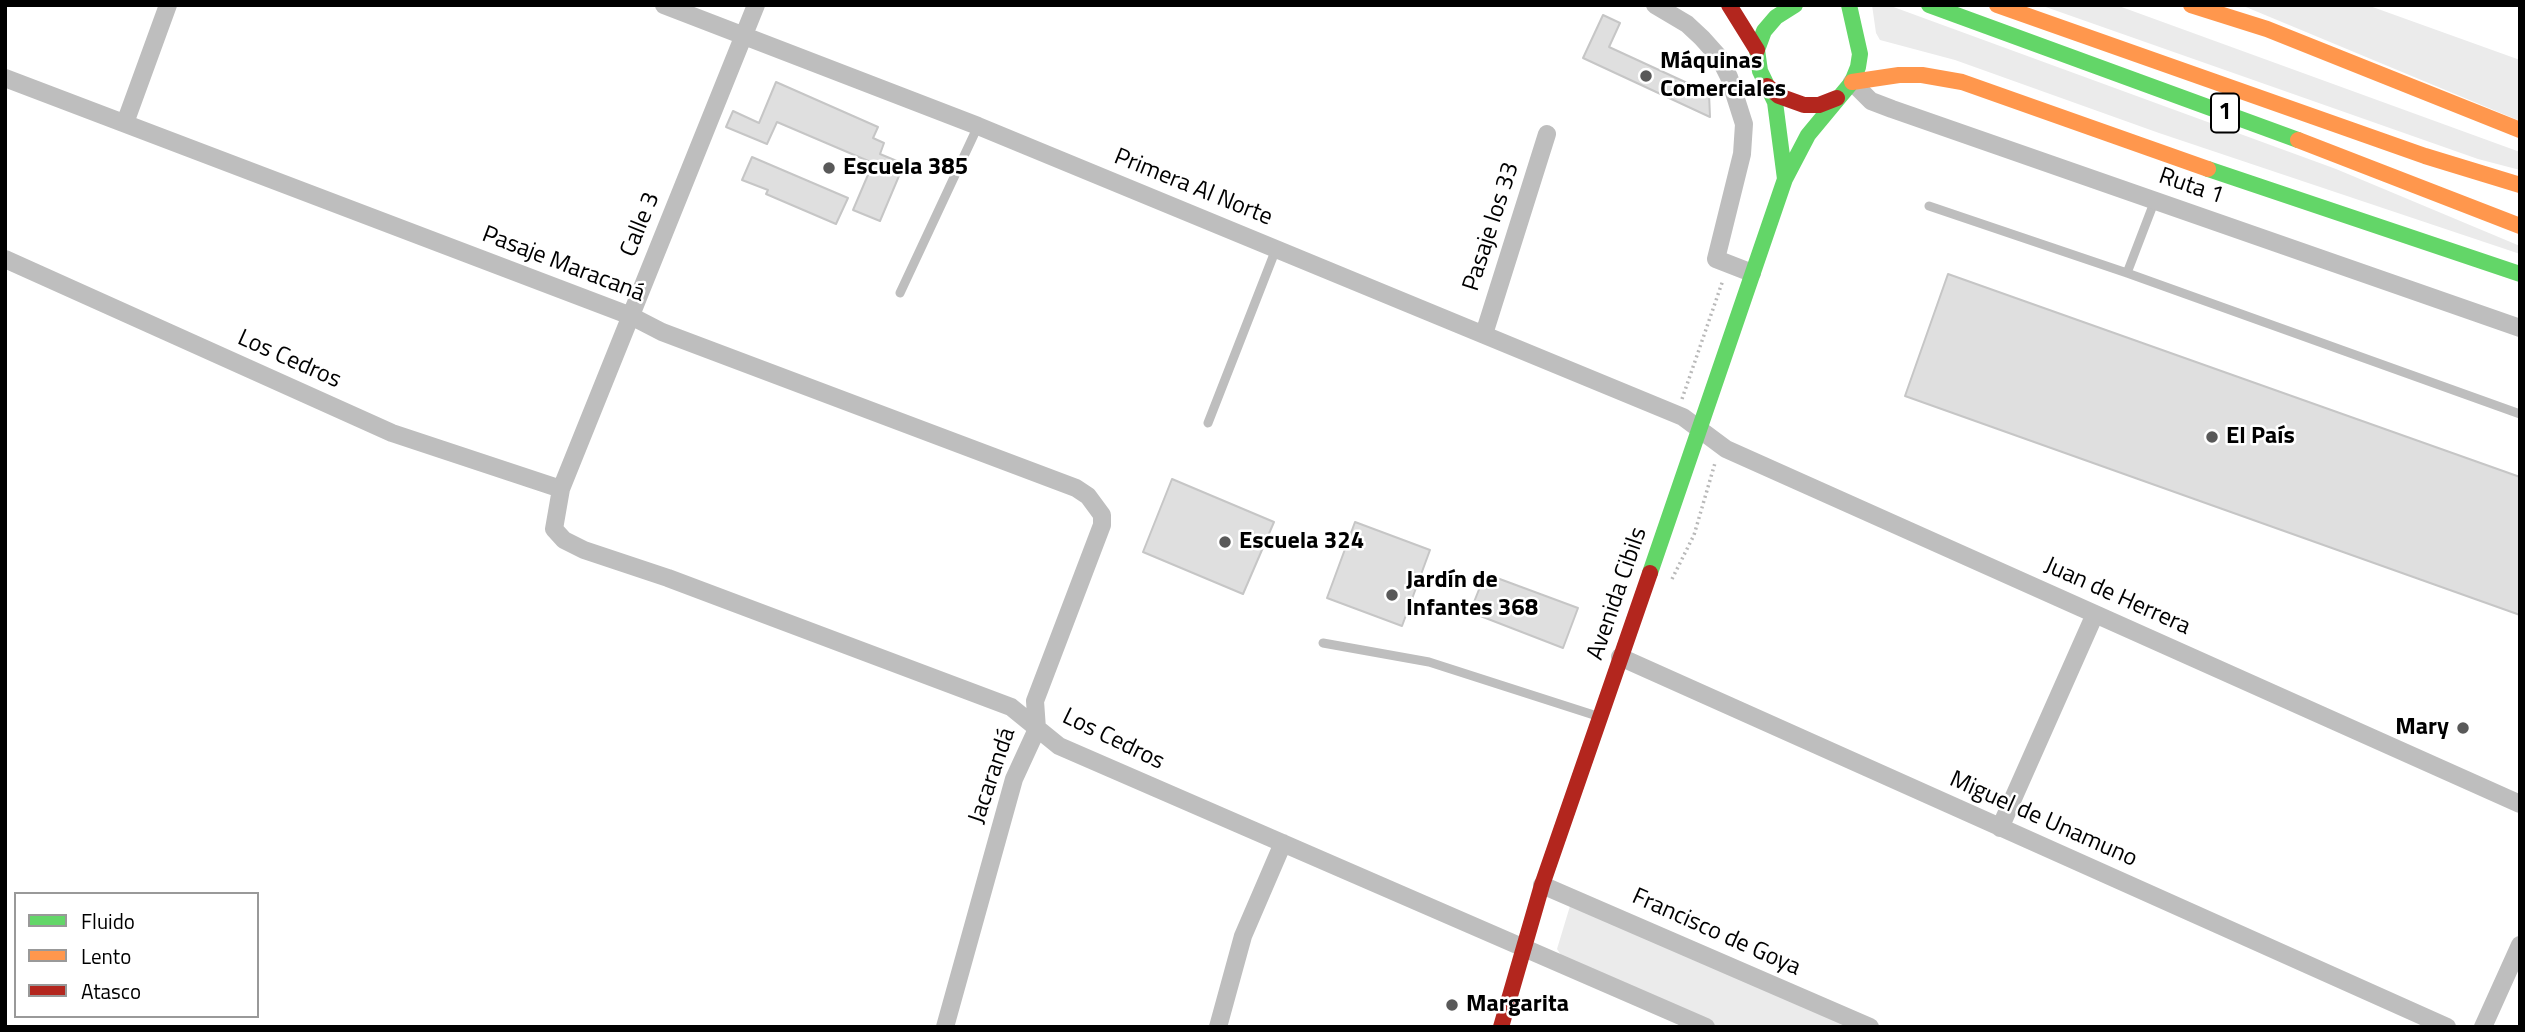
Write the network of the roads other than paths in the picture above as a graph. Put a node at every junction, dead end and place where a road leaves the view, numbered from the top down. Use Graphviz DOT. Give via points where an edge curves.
graph roads {
  1 [pos="168,5"];
  2 [pos="664,5"];
  3 [pos="756,5"];
  4 [pos="1655,5"];
  5 [pos="1729,5"];
  6 [pos="1795,5"];
  7 [pos="1849,5"];
  8 [pos="1929,5"];
  9 [pos="1997,5"];
  10 [pos="2191,5"];
  11 [pos="743,36"];
  12 [pos="1757,50"];
  13 [pos="5,78"];
  14 [pos="1852,82"];
  15 [pos="1766,86"];
  16 [pos="1837,98"];
  17 [pos="125,123"];
  18 [pos="978,126"];
  19 [pos="2520,130"];
  20 [pos="1547,134"];
  21 [pos="1785,179"];
  22 [pos="2520,185"];
  23 [pos="2155,200"];
  24 [pos="1929,206"];
  25 [pos="2520,226"];
  26 [pos="1276,249"];
  27 [pos="5,259"];
  28 [pos="1752,273"];
  29 [pos="2127,273"];
  30 [pos="2520,274"];
  31 [pos="900,293"];
  32 [pos="631,316"];
  33 [pos="2520,328"];
  34 [pos="1484,334"];
  35 [pos="2520,414"];
  36 [pos="1208,423"];
  37 [pos="1698,429"];
  38 [pos="561,489"];
  39 [pos="1097,506"];
  40 [pos="564,540"];
  41 [pos="2095,614"];
  42 [pos="1324,643"];
  43 [pos="1620,657"];
  44 [pos="1599,716"];
  45 [pos="1037,729"];
  46 [pos="2520,804"];
  47 [pos="2000,828"];
  48 [pos="1283,843"];
  49 [pos="1542,885"];
  50 [pos="1524,945"];
  51 [pos="2520,946"];
  52 [pos="945,1027"];
  53 [pos="1218,1027"];
  54 [pos="1501,1027"];
  55 [pos="1706,1027"];
  56 [pos="1870,1027"];
  57 [pos="2447,1027"];
  58 [pos="2483,1027"];
  1 -- 17 [label="street"];
  2 -- 11 [label="street, Primera Al Norte"];
  3 -- 11 [label="street, Calle 3"];
  4 -- 28 [label="street" via="1702,38 1730,77 1744,124 1742,154 1716,259"];
  5 -- 12 [label="main road, Avenida Cibils"];
  6 -- 12 [label="main road" via="1764,31"];
  7 -- 14 [label="main road" via="1860,54"];
  8 -- 25 [label="main road, 1" via="2395,175"];
  9 -- 22 [label="main road, 1"];
  10 -- 19 [label="main road" via="2267,29"];
  11 -- 18 [label="street, Primera Al Norte"];
  11 -- 32 [label="street, Calle 3"];
  12 -- 15 [label="main road, Avenida Cibils"];
  13 -- 17 [label="street, Pasaje Maracaná"];
  14 -- 16 [label="main road, Avenida Cibils"];
  14 -- 23 [label="street, Ruta 1" via="1871,101 1892,110"];
  14 -- 30 [label="main road" via="1899,75 1962,82"];
  15 -- 16 [label="main road" via="1804,105"];
  15 -- 21 [label="main road, Avenida Cibils" via="1779,121"];
  16 -- 21 [label="main road, Avenida Cibils" via="1808,135"];
  17 -- 32 [label="street, Pasaje Maracaná"];
  18 -- 26 [label="street, Primera Al Norte"];
  18 -- 31 [label="lane"];
  20 -- 34 [label="street, Pasaje los 33"];
  21 -- 28 [label="main road, Avenida Cibils"];
  23 -- 29 [label="lane"];
  23 -- 33 [label="street, Ruta 1"];
  24 -- 29 [label="lane"];
  26 -- 34 [label="street, Primera Al Norte"];
  26 -- 36 [label="lane"];
  27 -- 38 [label="street, Los Cedros" via="392,433"];
  28 -- 37 [label="main road, Avenida Cibils"];
  29 -- 35 [label="lane"];
  32 -- 38 [label="street, Calle 3"];
  32 -- 39 [label="street, Pasaje Maracaná" via="662,332 1076,488"];
  34 -- 37 [label="street, Primera Al Norte" via="1683,417"];
  37 -- 41 [label="street, Juan de Herrera" via="1727,449"];
  37 -- 43 [label="main road, Avenida Cibils"];
  38 -- 40 [label="street, Calle 3" via="554,529"];
  39 -- 45 [label="street, Jacarandá" via="1102,525 1035,701"];
  40 -- 45 [label="street, Los Cedros" via="1011,707"];
  41 -- 46 [label="street, Juan de Herrera"];
  41 -- 47 [label="street"];
  42 -- 44 [label="lane" via="1429,662"];
  43 -- 44 [label="main road, Avenida Cibils"];
  43 -- 47 [label="street, Miguel de Unamuno"];
  44 -- 49 [label="main road, Avenida Cibils"];
  45 -- 48 [label="street, Los Cedros" via="1059,746"];
  45 -- 52 [label="street, Jacarandá" via="1014,779"];
  47 -- 57 [label="street, Miguel de Unamuno"];
  48 -- 50 [label="street, Los Cedros"];
  48 -- 53 [label="street" via="1243,936"];
  49 -- 50 [label="main road, Avenida Cibils"];
  49 -- 56 [label="street, Francisco de Goya"];
  50 -- 54 [label="main road, Avenida Cibils"];
  50 -- 55 [label="street"];
  51 -- 58 [label="street"];
}
